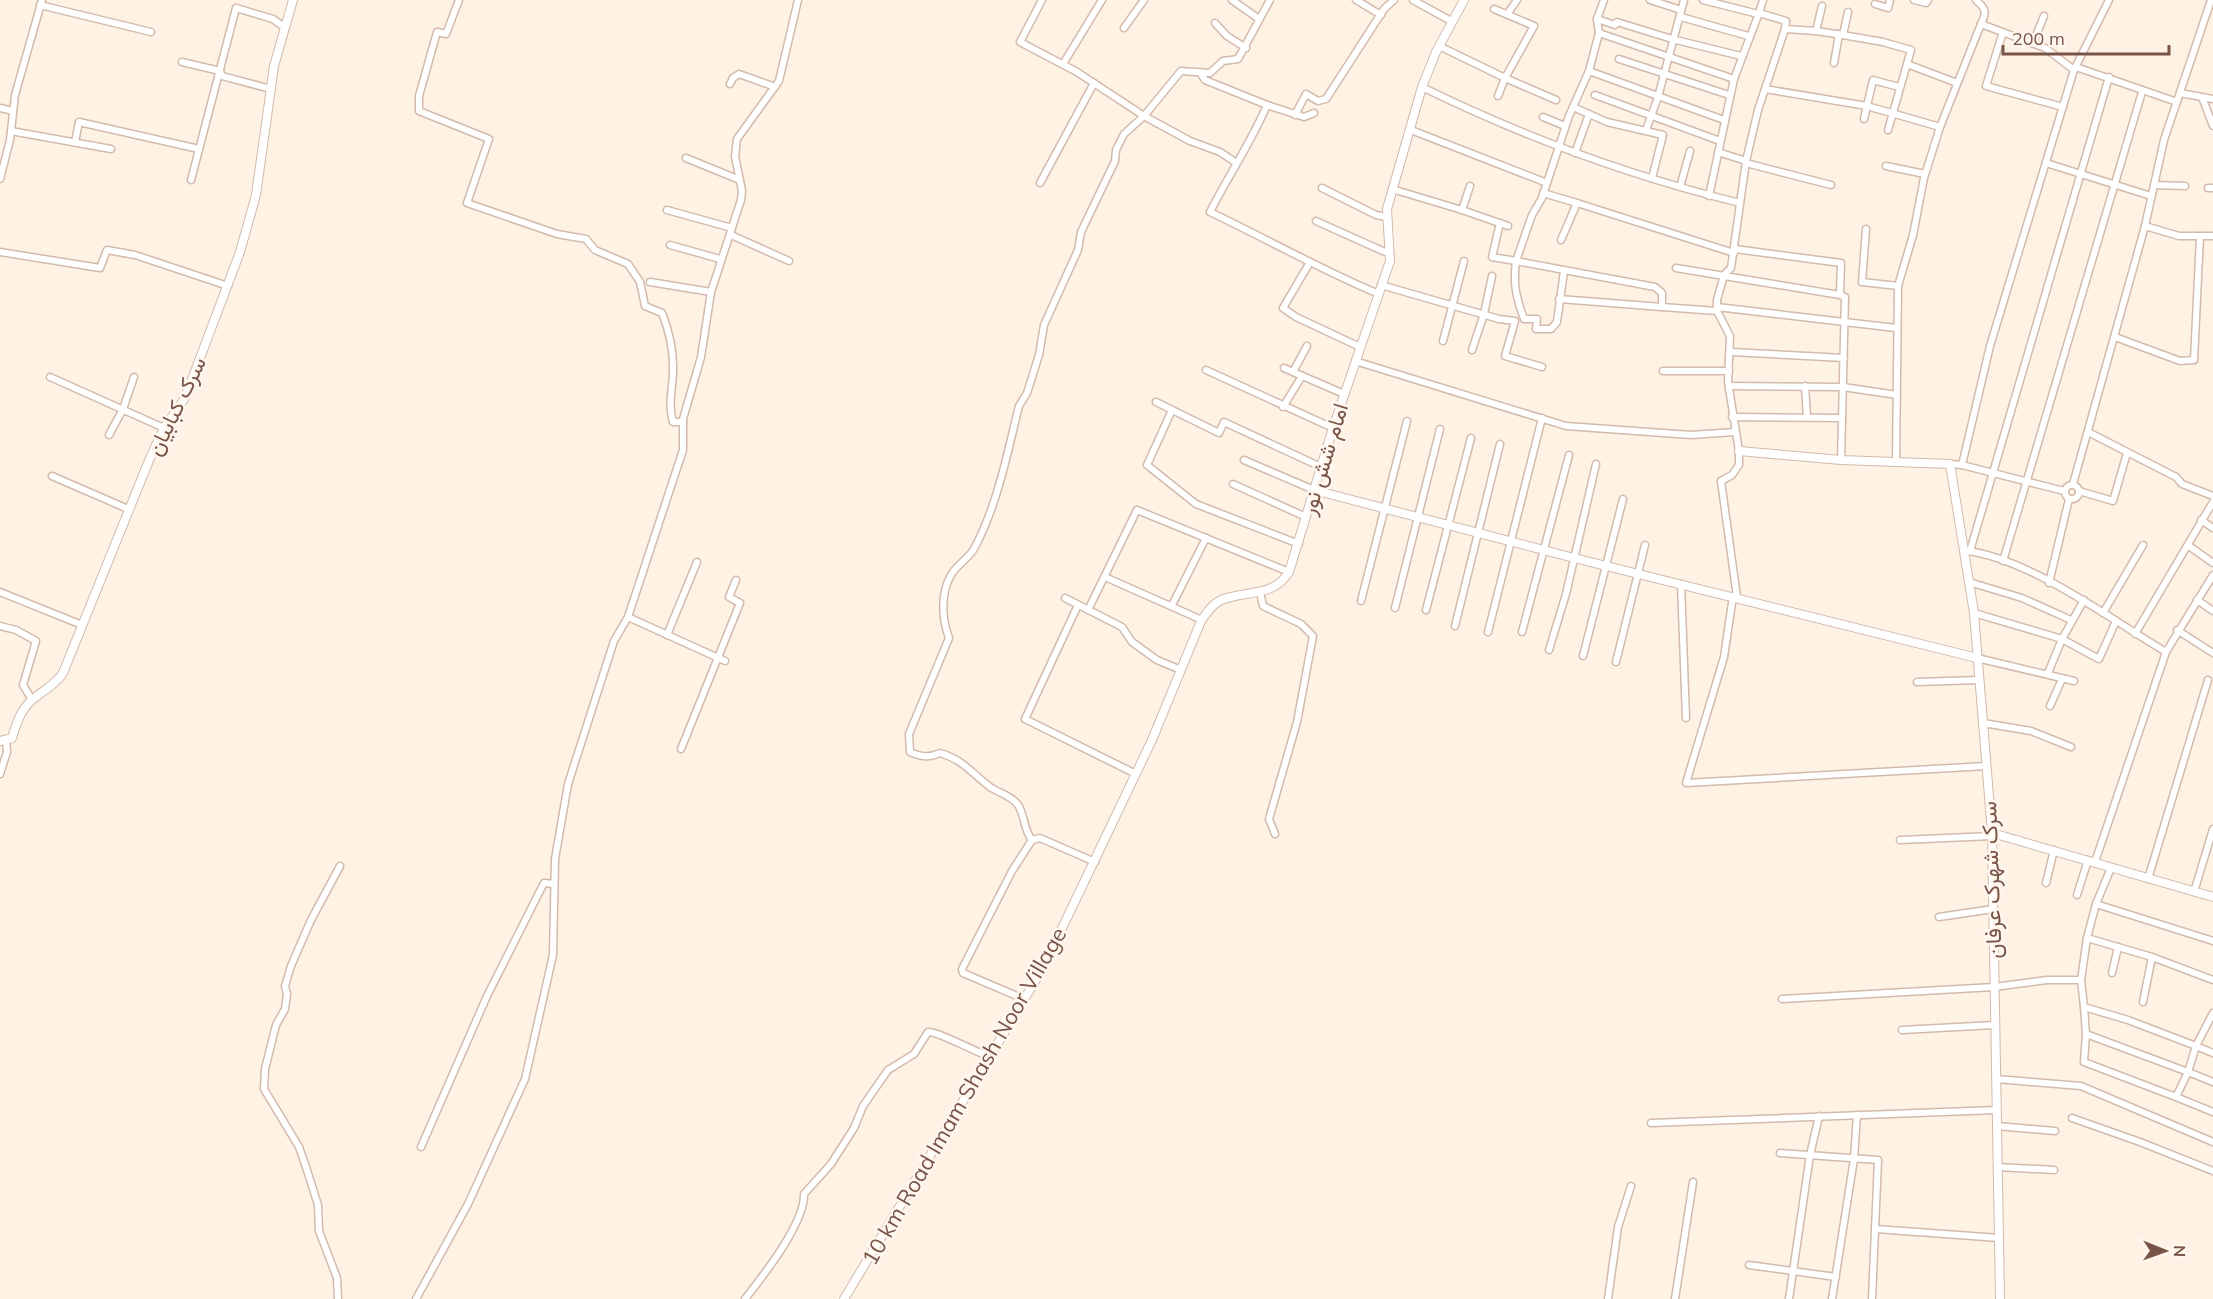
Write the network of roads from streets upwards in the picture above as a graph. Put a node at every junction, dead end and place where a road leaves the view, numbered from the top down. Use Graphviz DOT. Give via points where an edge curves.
graph roads {
  1 [pos="293,0"];
  2 [pos="459,0"];
  3 [pos="798,0"];
  4 [pos="1042,0"];
  5 [pos="1102,0"];
  6 [pos="1144,0"];
  7 [pos="1232,0"];
  8 [pos="1270,0"];
  9 [pos="1356,0"];
  10 [pos="1394,0"];
  11 [pos="1413,0"];
  12 [pos="1464,0"];
  13 [pos="1517,0"];
  14 [pos="1604,0"];
  15 [pos="1650,0"];
  16 [pos="1684,0"];
  17 [pos="1703,0"];
  18 [pos="1763,0"];
  19 [pos="1890,0"];
  20 [pos="1914,0"];
  21 [pos="1928,0"];
  22 [pos="1976,0"];
  23 [pos="2109,0"];
  24 [pos="41,3"];
  25 [pos="2209,3"];
  26 [pos="1875,4"];
  27 [pos="1822,6"];
  28 [pos="1494,9"];
  29 [pos="1848,12"];
  30 [pos="1508,13"];
  31 [pos="1758,13"];
  32 [pos="1681,14"];
  33 [pos="1381,15"];
  34 [pos="2044,16"];
  35 [pos="1259,19"];
  36 [pos="1597,19"];
  37 [pos="1451,21"];
  38 [pos="1215,23"];
  39 [pos="1981,24"];
  40 [pos="284,27"];
  41 [pos="1124,28"];
  42 [pos="1785,29"];
  43 [pos="1816,31"];
  44 [pos="151,32"];
  45 [pos="2003,32"];
  46 [pos="1599,33"];
  47 [pos="1841,35"];
  48 [pos="1748,36"];
  49 [pos="1674,40"];
  50 [pos="2033,42"];
  51 [pos="1439,46"];
  52 [pos="1246,48"];
  53 [pos="1670,56"];
  54 [pos="1741,56"];
  55 [pos="1619,59"];
  56 [pos="182,62"];
  57 [pos="1834,63"];
  58 [pos="1063,64"];
  59 [pos="1907,64"];
  60 [pos="2075,69"];
  61 [pos="220,71"];
  62 [pos="1589,71"];
  63 [pos="1664,72"];
  64 [pos="1201,75"];
  65 [pos="2109,77"];
  66 [pos="1505,78"];
  67 [pos="1734,79"];
  68 [pos="1957,82"];
  69 [pos="1094,83"];
  70 [pos="730,84"];
  71 [pos="775,87"];
  72 [pos="1422,87"];
  73 [pos="1899,87"];
  74 [pos="271,89"];
  75 [pos="1765,89"];
  76 [pos="2142,92"];
  77 [pos="2180,93"];
  78 [pos="1595,95"];
  79 [pos="1729,95"];
  80 [pos="1498,96"];
  81 [pos="1658,97"];
  82 [pos="2202,97"];
  83 [pos="2213,99"];
  84 [pos="1556,100"];
  85 [pos="2177,102"];
  86 [pos="1267,105"];
  87 [pos="1867,106"];
  88 [pos="2063,106"];
  89 [pos="1573,107"];
  90 [pos="0,108"];
  91 [pos="13,111"];
  92 [pos="1314,113"];
  93 [pos="1892,113"];
  94 [pos="1589,114"];
  95 [pos="1295,115"];
  96 [pos="1144,116"];
  97 [pos="1543,117"];
  98 [pos="1650,117"];
  99 [pos="1864,119"];
  100 [pos="1724,120"];
  101 [pos="1565,126"];
  102 [pos="2213,126"];
  103 [pos="1940,127"];
  104 [pos="11,130"];
  105 [pos="1411,130"];
  106 [pos="1646,130"];
  107 [pos="1888,130"];
  108 [pos="1719,141"];
  109 [pos="75,142"];
  110 [pos="1559,148"];
  111 [pos="111,149"];
  112 [pos="199,149"];
  113 [pos="1690,151"];
  114 [pos="1718,152"];
  115 [pos="1575,153"];
  116 [pos="686,158"];
  117 [pos="1235,162"];
  118 [pos="1746,162"];
  119 [pos="2046,163"];
  120 [pos="1886,166"];
  121 [pos="1925,174"];
  122 [pos="2082,174"];
  123 [pos="1653,178"];
  124 [pos="0,179"];
  125 [pos="191,180"];
  126 [pos="740,180"];
  127 [pos="1040,183"];
  128 [pos="1546,183"];
  129 [pos="2115,184"];
  130 [pos="2154,185"];
  131 [pos="1470,186"];
  132 [pos="1831,186"];
  133 [pos="2185,186"];
  134 [pos="1680,187"];
  135 [pos="1322,188"];
  136 [pos="1392,189"];
  137 [pos="1543,193"];
  138 [pos="1709,196"];
  139 [pos="2151,196"];
  140 [pos="1577,203"];
  141 [pos="1740,203"];
  142 [pos="667,210"];
  143 [pos="1462,210"];
  144 [pos="1387,217"];
  145 [pos="1316,220"];
  146 [pos="1500,223"];
  147 [pos="1508,226"];
  148 [pos="2145,226"];
  149 [pos="1866,229"];
  150 [pos="732,232"];
  151 [pos="2200,236"];
  152 [pos="2213,236"];
  153 [pos="1561,240"];
  154 [pos="670,245"];
  155 [pos="1735,251"];
  156 [pos="1390,252"];
  157 [pos="0,253"];
  158 [pos="720,259"];
  159 [pos="789,261"];
  160 [pos="1464,261"];
  161 [pos="1516,261"];
  162 [pos="1310,262"];
  163 [pos="1676,268"];
  164 [pos="1564,271"];
  165 [pos="1724,275"];
  166 [pos="1492,276"];
  167 [pos="650,282"];
  168 [pos="1381,285"];
  169 [pos="228,286"];
  170 [pos="1898,286"];
  171 [pos="711,292"];
  172 [pos="1379,294"];
  173 [pos="1840,295"];
  174 [pos="1559,299"];
  175 [pos="1453,306"];
  176 [pos="1662,307"];
  177 [pos="1717,309"];
  178 [pos="1484,314"];
  179 [pos="1842,322"];
  180 [pos="1896,328"];
  181 [pos="2115,337"];
  182 [pos="1443,341"];
  183 [pos="1307,346"];
  184 [pos="1360,347"];
  185 [pos="1472,350"];
  186 [pos="1731,351"];
  187 [pos="1844,358"];
  188 [pos="1355,361"];
  189 [pos="1284,368"];
  190 [pos="1542,368"];
  191 [pos="1206,370"];
  192 [pos="1663,371"];
  193 [pos="1729,371"];
  194 [pos="1293,372"];
  195 [pos="1302,376"];
  196 [pos="50,377"];
  197 [pos="134,377"];
  198 [pos="1729,386"];
  199 [pos="1805,386"];
  200 [pos="1843,387"];
  201 [pos="1344,394"];
  202 [pos="1897,395"];
  203 [pos="1156,402"];
  204 [pos="1283,407"];
  205 [pos="123,409"];
  206 [pos="1172,410"];
  207 [pos="1732,417"];
  208 [pos="1807,417"];
  209 [pos="1542,418"];
  210 [pos="1842,418"];
  211 [pos="1407,421"];
  212 [pos="683,422"];
  213 [pos="164,428"];
  214 [pos="1333,428"];
  215 [pos="1440,429"];
  216 [pos="1735,432"];
  217 [pos="2088,432"];
  218 [pos="109,435"];
  219 [pos="1472,438"];
  220 [pos="1500,444"];
  221 [pos="1739,451"];
  222 [pos="2127,453"];
  223 [pos="1569,455"];
  224 [pos="1244,460"];
  225 [pos="1841,460"];
  226 [pos="1896,462"];
  227 [pos="1596,464"];
  228 [pos="1950,464"];
  229 [pos="1962,465"];
  230 [pos="1321,467"];
  231 [pos="1993,473"];
  232 [pos="52,476"];
  233 [pos="2027,482"];
  234 [pos="1233,484"];
  235 [pos="2073,484"];
  236 [pos="1314,490"];
  237 [pos="2064,491"];
  238 [pos="2079,491"];
  239 [pos="2213,496"];
  240 [pos="1623,499"];
  241 [pos="2069,499"];
  242 [pos="2213,502"];
  243 [pos="128,509"];
  244 [pos="1384,510"];
  245 [pos="1306,517"];
  246 [pos="1418,518"];
  247 [pos="2201,520"];
  248 [pos="1448,526"];
  249 [pos="2213,528"];
  250 [pos="1478,533"];
  251 [pos="1206,538"];
  252 [pos="1511,541"];
  253 [pos="1299,544"];
  254 [pos="1645,545"];
  255 [pos="2143,545"];
  256 [pos="2189,546"];
  257 [pos="1544,550"];
  258 [pos="1967,551"];
  259 [pos="1574,558"];
  260 [pos="2003,561"];
  261 [pos="697,562"];
  262 [pos="2213,563"];
  263 [pos="1606,565"];
  264 [pos="1289,572"];
  265 [pos="1637,573"];
  266 [pos="2213,574"];
  267 [pos="1105,577"];
  268 [pos="735,580"];
  269 [pos="1969,582"];
  270 [pos="2049,582"];
  271 [pos="1682,584"];
  272 [pos="0,592"];
  273 [pos="1260,592"];
  274 [pos="1735,597"];
  275 [pos="1065,598"];
  276 [pos="2084,600"];
  277 [pos="2197,600"];
  278 [pos="1361,601"];
  279 [pos="1078,605"];
  280 [pos="1172,605"];
  281 [pos="1395,608"];
  282 [pos="1088,610"];
  283 [pos="1426,610"];
  284 [pos="2213,611"];
  285 [pos="1974,613"];
  286 [pos="2103,613"];
  287 [pos="628,617"];
  288 [pos="1202,620"];
  289 [pos="2071,620"];
  290 [pos="2116,621"];
  291 [pos="82,625"];
  292 [pos="0,626"];
  293 [pos="1455,626"];
  294 [pos="2177,630"];
  295 [pos="1488,632"];
  296 [pos="1522,632"];
  297 [pos="2135,634"];
  298 [pos="668,635"];
  299 [pos="2062,639"];
  300 [pos="1549,650"];
  301 [pos="2166,652"];
  302 [pos="2213,653"];
  303 [pos="1583,656"];
  304 [pos="718,657"];
  305 [pos="1977,658"];
  306 [pos="725,661"];
  307 [pos="1616,662"];
  308 [pos="1181,670"];
  309 [pos="2048,673"];
  310 [pos="2062,679"];
  311 [pos="1979,680"];
  312 [pos="2208,680"];
  313 [pos="2074,681"];
  314 [pos="1917,682"];
  315 [pos="32,700"];
  316 [pos="2050,706"];
  317 [pos="1686,718"];
  318 [pos="1983,723"];
  319 [pos="3,741"];
  320 [pos="2072,747"];
  321 [pos="681,749"];
  322 [pos="1986,766"];
  323 [pos="0,774"];
  324 [pos="1136,774"];
  325 [pos="2213,829"];
  326 [pos="1275,834"];
  327 [pos="1992,835"];
  328 [pos="1032,840"];
  329 [pos="1900,840"];
  330 [pos="2054,850"];
  331 [pos="1096,860"];
  332 [pos="2091,861"];
  333 [pos="340,866"];
  334 [pos="2111,868"];
  335 [pos="2148,879"];
  336 [pos="2046,883"];
  337 [pos="554,884"];
  338 [pos="2194,892"];
  339 [pos="2077,895"];
  340 [pos="2213,897"];
  341 [pos="2096,904"];
  342 [pos="1993,909"];
  343 [pos="1939,917"];
  344 [pos="2087,938"];
  345 [pos="2213,941"];
  346 [pos="2118,947"];
  347 [pos="2152,957"];
  348 [pos="2112,973"];
  349 [pos="2081,980"];
  350 [pos="2213,980"];
  351 [pos="1994,987"];
  352 [pos="1024,999"];
  353 [pos="1782,999"];
  354 [pos="2143,1002"];
  355 [pos="2084,1007"];
  356 [pos="2212,1015"];
  357 [pos="1994,1025"];
  358 [pos="1902,1030"];
  359 [pos="2086,1034"];
  360 [pos="2196,1046"];
  361 [pos="2213,1053"];
  362 [pos="990,1057"];
  363 [pos="2188,1072"];
  364 [pos="1996,1079"];
  365 [pos="2213,1082"];
  366 [pos="2176,1097"];
  367 [pos="1996,1110"];
  368 [pos="2213,1112"];
  369 [pos="1857,1115"];
  370 [pos="1819,1116"];
  371 [pos="2072,1118"];
  372 [pos="1651,1123"];
  373 [pos="1997,1126"];
  374 [pos="2055,1131"];
  375 [pos="2213,1142"];
  376 [pos="421,1147"];
  377 [pos="1780,1153"];
  378 [pos="1809,1155"];
  379 [pos="1854,1159"];
  380 [pos="1997,1167"];
  381 [pos="2054,1170"];
  382 [pos="2213,1172"];
  383 [pos="1693,1182"];
  384 [pos="1631,1186"];
  385 [pos="1876,1229"];
  386 [pos="1999,1238"];
  387 [pos="1749,1265"];
  388 [pos="1793,1271"];
  389 [pos="1836,1277"];
  390 [pos="338,1299"];
  391 [pos="417,1299"];
  392 [pos="745,1299"];
  393 [pos="844,1299"];
  394 [pos="1608,1299"];
  395 [pos="1675,1299"];
  396 [pos="1789,1299"];
  397 [pos="1832,1299"];
  398 [pos="1872,1299"];
  399 [pos="2000,1299"];
  1 -- 40 [label="street, سرک کبابیان"];
  2 -- 212 [label="street" via="446,34 437,32 419,96 419,111 489,139 467,203 557,234 586,239 595,250 628,264 640,282 645,306 662,313 671,336 670,411 673,422"];
  3 -- 71 [label="street"];
  4 -- 58 [label="street" via="1020,42"];
  5 -- 58 [label="street"];
  6 -- 41 [label="street"];
  7 -- 35 [label="street"];
  8 -- 35 [label="street"];
  9 -- 33 [label="street"];
  10 -- 33 [label="street"];
  11 -- 37 [label="street"];
  12 -- 37 [label="street, امام شش نور"];
  13 -- 30 [label="street"];
  14 -- 36 [label="street"];
  15 -- 32 [label="street"];
  16 -- 32 [label="street"];
  17 -- 31 [label="street"];
  18 -- 31 [label="street"];
  19 -- 26 [label="street" via="1888,8"];
  20 -- 21 [label="street"];
  22 -- 39 [label="street" via="1985,8"];
  23 -- 60 [label="street"];
  24 -- 44 [label="street"];
  24 -- 91 [label="street"];
  25 -- 77 [label="street"];
  27 -- 43 [label="street"];
  28 -- 30 [label="street"];
  29 -- 47 [label="street"];
  30 -- 66 [label="street" via="1534,26"];
  31 -- 42 [label="street" via="1786,21"];
  31 -- 48 [label="street"];
  32 -- 48 [label="street"];
  32 -- 49 [label="street"];
  33 -- 95 [label="street" via="1326,99 1318,101 1306,94"];
  34 -- 50 [label="street"];
  35 -- 52 [label="street"];
  36 -- 46 [label="street"];
  36 -- 49 [label="street"];
  37 -- 51 [label="street, امام شش نور"];
  38 -- 52 [label="street"];
  39 -- 45 [label="street"];
  39 -- 68 [label="street"];
  40 -- 61 [label="street" via="273,19 236,8"];
  40 -- 74 [label="street, سرک کبابیان"];
  42 -- 43 [label="street"];
  42 -- 75 [label="street"];
  43 -- 47 [label="street"];
  45 -- 50 [label="street"];
  45 -- 88 [label="street" via="1986,86"];
  46 -- 53 [label="street"];
  46 -- 62 [label="street"];
  47 -- 57 [label="street"];
  47 -- 59 [label="street" via="1911,50"];
  48 -- 54 [label="street"];
  49 -- 53 [label="street"];
  49 -- 54 [label="street"];
  50 -- 60 [label="street"];
  51 -- 66 [label="street"];
  51 -- 72 [label="street, امام شش نور"];
  52 -- 64 [label="street" via="1238,59 1223,61 1210,73"];
  53 -- 63 [label="street"];
  53 -- 67 [label="street"];
  54 -- 67 [label="street"];
  55 -- 63 [label="street" via="1662,75"];
  56 -- 61 [label="street"];
  58 -- 69 [label="street"];
  59 -- 68 [label="street"];
  59 -- 73 [label="street"];
  60 -- 65 [label="street"];
  60 -- 88 [label="street"];
  61 -- 74 [label="street" via="222,76"];
  61 -- 112 [label="street"];
  62 -- 81 [label="street"];
  62 -- 89 [label="street"];
  63 -- 79 [label="street"];
  63 -- 81 [label="street"];
  64 -- 86 [label="street"];
  64 -- 96 [label="street" via="1181,70"];
  65 -- 76 [label="street"];
  65 -- 122 [label="street"];
  66 -- 80 [label="street"];
  66 -- 84 [label="street"];
  67 -- 79 [label="street"];
  68 -- 103 [label="street"];
  69 -- 96 [label="street"];
  69 -- 127 [label="street"];
  70 -- 71 [label="street" via="739,74"];
  71 -- 126 [label="street" via="736,139"];
  72 -- 105 [label="street, امام شش نور"];
  72 -- 110 [label="street"];
  73 -- 87 [label="street" via="1874,80"];
  73 -- 93 [label="street"];
  74 -- 169 [label="street, سرک کبابیان" via="256,195"];
  75 -- 87 [label="street"];
  75 -- 118 [label="street"];
  76 -- 85 [label="street"];
  76 -- 129 [label="street"];
  77 -- 82 [label="street"];
  77 -- 85 [label="street"];
  78 -- 98 [label="street"];
  79 -- 100 [label="street"];
  81 -- 98 [label="street"];
  81 -- 100 [label="street"];
  82 -- 83 [label="street"];
  82 -- 102 [label="street"];
  85 -- 130 [label="street"];
  86 -- 95 [label="street"];
  86 -- 117 [label="street" via="1250,142"];
  87 -- 93 [label="street"];
  87 -- 99 [label="street"];
  88 -- 119 [label="street"];
  89 -- 94 [label="street"];
  89 -- 101 [label="street"];
  90 -- 91 [label="street"];
  91 -- 104 [label="street"];
  92 -- 95 [label="street"];
  93 -- 103 [label="street"];
  93 -- 107 [label="street"];
  94 -- 106 [label="street"];
  94 -- 115 [label="street"];
  96 -- 117 [label="street"];
  96 -- 328 [label="street" via="1124,134 1116,150 1115,161 1044,325 1039,355 1019,406 990,514 974,550 951,575 944,599 944,620 950,638 909,734 910,752 949,756 1011,798 1019,806"];
  97 -- 101 [label="street"];
  98 -- 106 [label="street"];
  98 -- 108 [label="street"];
  100 -- 108 [label="street"];
  101 -- 110 [label="street"];
  103 -- 121 [label="street"];
  104 -- 109 [label="street"];
  104 -- 124 [label="street"];
  105 -- 128 [label="street"];
  105 -- 136 [label="street, امام شش نور"];
  106 -- 123 [label="street" via="1663,135"];
  108 -- 114 [label="street"];
  109 -- 111 [label="street"];
  109 -- 112 [label="street" via="80,122"];
  110 -- 115 [label="street"];
  110 -- 128 [label="street"];
  112 -- 125 [label="street"];
  113 -- 134 [label="street"];
  114 -- 118 [label="street"];
  114 -- 138 [label="street"];
  115 -- 123 [label="street"];
  116 -- 126 [label="street"];
  117 -- 162 [label="street" via="1210,212"];
  118 -- 132 [label="street"];
  118 -- 141 [label="street"];
  119 -- 122 [label="street"];
  119 -- 229 [label="street" via="1990,346"];
  120 -- 121 [label="street"];
  121 -- 170 [label="street"];
  122 -- 129 [label="street"];
  122 -- 231 [label="street"];
  123 -- 134 [label="street"];
  126 -- 150 [label="street" via="741,200"];
  128 -- 137 [label="street"];
  129 -- 139 [label="street"];
  129 -- 233 [label="street"];
  130 -- 133 [label="street"];
  130 -- 139 [label="street"];
  131 -- 143 [label="street"];
  134 -- 138 [label="street"];
  135 -- 144 [label="street"];
  136 -- 143 [label="street"];
  136 -- 144 [label="street, امام شش نور"];
  137 -- 140 [label="street"];
  137 -- 161 [label="street"];
  138 -- 141 [label="street"];
  139 -- 148 [label="street"];
  140 -- 153 [label="street"];
  140 -- 155 [label="street"];
  141 -- 155 [label="street"];
  142 -- 150 [label="street"];
  143 -- 146 [label="street"];
  144 -- 156 [label="street, امام شش نور"];
  145 -- 156 [label="street"];
  146 -- 147 [label="street"];
  146 -- 161 [label="street" via="1492,257"];
  148 -- 151 [label="street" via="2179,236"];
  148 -- 181 [label="street"];
  149 -- 170 [label="street" via="1862,282"];
  150 -- 158 [label="street"];
  150 -- 159 [label="street"];
  151 -- 152 [label="street"];
  151 -- 181 [label="street" via="2194,360 2180,361"];
  154 -- 158 [label="street"];
  155 -- 165 [label="street" via="1731,268"];
  155 -- 173 [label="street" via="1841,263"];
  156 -- 168 [label="street, امام شش نور"];
  157 -- 169 [label="street" via="100,268 107,250 135,255"];
  158 -- 171 [label="street"];
  160 -- 175 [label="street"];
  161 -- 164 [label="street"];
  161 -- 174 [label="street" via="1512,279 1524,319 1537,319 1536,329 1551,329 1557,322"];
  162 -- 172 [label="street"];
  162 -- 184 [label="street" via="1283,308"];
  163 -- 165 [label="street"];
  164 -- 174 [label="street"];
  164 -- 176 [label="street" via="1655,287 1662,292"];
  165 -- 173 [label="street"];
  165 -- 177 [label="street"];
  166 -- 178 [label="street"];
  167 -- 171 [label="street"];
  168 -- 172 [label="street, امام شش نور"];
  168 -- 175 [label="street"];
  169 -- 213 [label="street, سرک کبابیان" via="184,398"];
  170 -- 180 [label="street"];
  171 -- 212 [label="street" via="701,357"];
  172 -- 184 [label="street, امام شش نور"];
  173 -- 179 [label="street" via="1845,297"];
  174 -- 176 [label="street"];
  175 -- 178 [label="street"];
  175 -- 182 [label="street"];
  176 -- 177 [label="street"];
  177 -- 179 [label="street"];
  177 -- 186 [label="street" via="1730,336"];
  178 -- 185 [label="street"];
  178 -- 190 [label="street" via="1515,321 1505,356"];
  179 -- 180 [label="street"];
  179 -- 187 [label="street"];
  180 -- 202 [label="street"];
  181 -- 217 [label="street"];
  183 -- 194 [label="street"];
  184 -- 188 [label="street, امام شش نور"];
  186 -- 187 [label="street"];
  186 -- 193 [label="street"];
  187 -- 200 [label="street"];
  188 -- 201 [label="street, امام شش نور"];
  188 -- 209 [label="street"];
  189 -- 194 [label="street"];
  191 -- 204 [label="street"];
  192 -- 193 [label="street"];
  193 -- 198 [label="street"];
  194 -- 195 [label="street"];
  195 -- 201 [label="street"];
  195 -- 204 [label="street"];
  196 -- 205 [label="street"];
  197 -- 205 [label="street"];
  198 -- 199 [label="street"];
  198 -- 207 [label="street"];
  199 -- 200 [label="street"];
  199 -- 208 [label="street"];
  200 -- 202 [label="street"];
  200 -- 210 [label="street"];
  201 -- 214 [label="street, امام شش نور"];
  202 -- 226 [label="street"];
  203 -- 206 [label="street"];
  204 -- 214 [label="street"];
  205 -- 213 [label="street"];
  205 -- 218 [label="street"];
  206 -- 230 [label="street" via="1219,433 1224,422"];
  206 -- 253 [label="street" via="1147,465 1196,504"];
  207 -- 208 [label="street"];
  207 -- 216 [label="street"];
  208 -- 210 [label="street"];
  209 -- 216 [label="street" via="1566,426 1691,435"];
  209 -- 252 [label="street"];
  210 -- 225 [label="street"];
  211 -- 244 [label="street"];
  212 -- 287 [label="street" via="683,450"];
  213 -- 243 [label="street, سرک کبابیان"];
  214 -- 230 [label="street, امام شش نور"];
  215 -- 246 [label="street"];
  216 -- 221 [label="street"];
  217 -- 222 [label="street"];
  217 -- 235 [label="street"];
  219 -- 248 [label="street"];
  220 -- 250 [label="street"];
  221 -- 225 [label="street"];
  221 -- 274 [label="street" via="1739,465 1721,481"];
  222 -- 238 [label="street" via="2113,501"];
  222 -- 239 [label="street" via="2176,477 2182,484"];
  223 -- 257 [label="street"];
  224 -- 236 [label="street"];
  225 -- 226 [label="street"];
  226 -- 228 [label="street"];
  227 -- 259 [label="street"];
  228 -- 229 [label="street"];
  228 -- 258 [label="street, سرک شهرک عرفان"];
  229 -- 231 [label="street"];
  230 -- 236 [label="street, امام شش نور"];
  231 -- 233 [label="street"];
  231 -- 258 [label="street"];
  232 -- 243 [label="street"];
  233 -- 237 [label="street"];
  233 -- 260 [label="street"];
  234 -- 245 [label="street"];
  235 -- 237 [label="street"];
  235 -- 238 [label="street"];
  236 -- 244 [label="street"];
  236 -- 245 [label="street, امام شش نور"];
  237 -- 241 [label="street"];
  238 -- 241 [label="street" via="2076,498"];
  240 -- 263 [label="street"];
  241 -- 270 [label="street"];
  242 -- 247 [label="street"];
  243 -- 291 [label="street, سرک کبابیان"];
  244 -- 246 [label="street"];
  244 -- 278 [label="street"];
  245 -- 253 [label="street, امام شش نور"];
  246 -- 248 [label="street"];
  246 -- 281 [label="street"];
  247 -- 249 [label="street"];
  247 -- 256 [label="street"];
  248 -- 250 [label="street"];
  248 -- 283 [label="street"];
  250 -- 252 [label="street"];
  250 -- 293 [label="street"];
  251 -- 264 [label="street"];
  251 -- 267 [label="street" via="1137,510"];
  251 -- 280 [label="street"];
  252 -- 257 [label="street"];
  252 -- 295 [label="street"];
  253 -- 264 [label="street, امام شش نور"];
  254 -- 265 [label="street"];
  255 -- 286 [label="street"];
  256 -- 262 [label="street"];
  256 -- 297 [label="street"];
  257 -- 259 [label="street"];
  257 -- 296 [label="street"];
  258 -- 260 [label="street"];
  258 -- 269 [label="street, سرک شهرک عرفان"];
  259 -- 263 [label="street"];
  259 -- 300 [label="street"];
  260 -- 270 [label="street"];
  261 -- 298 [label="street"];
  263 -- 265 [label="street"];
  263 -- 303 [label="street"];
  264 -- 273 [label="street" via="1276,586"];
  265 -- 271 [label="street"];
  265 -- 307 [label="street"];
  266 -- 277 [label="street"];
  267 -- 280 [label="street"];
  267 -- 282 [label="street"];
  268 -- 304 [label="street" via="729,597 740,603"];
  269 -- 285 [label="street, سرک شهرک عرفان"];
  269 -- 289 [label="street" via="2022,598"];
  270 -- 276 [label="street"];
  271 -- 274 [label="street"];
  271 -- 317 [label="street"];
  272 -- 291 [label="street"];
  273 -- 288 [label="street" via="1221,600 1210,607"];
  273 -- 326 [label="street" via="1263,606 1301,624 1313,636 1297,722 1269,819"];
  274 -- 305 [label="street"];
  274 -- 322 [label="street" via="1724,657 1686,783"];
  275 -- 279 [label="street"];
  276 -- 286 [label="street"];
  276 -- 289 [label="street"];
  277 -- 284 [label="street"];
  277 -- 294 [label="street"];
  279 -- 282 [label="street"];
  279 -- 324 [label="street" via="1025,719"];
  280 -- 288 [label="street"];
  282 -- 308 [label="street" via="1122,627 1132,642 1157,660"];
  285 -- 299 [label="street"];
  285 -- 305 [label="street, سرک شهرک عرفان"];
  286 -- 290 [label="street"];
  287 -- 298 [label="street"];
  287 -- 337 [label="street" via="614,641 568,784"];
  288 -- 308 [label="street"];
  289 -- 299 [label="street"];
  290 -- 297 [label="street"];
  290 -- 299 [label="street" via="2099,659"];
  291 -- 315 [label="street, سرک کبابیان" via="58,681"];
  292 -- 315 [label="street" via="36,641 23,685"];
  294 -- 301 [label="street"];
  294 -- 302 [label="street"];
  297 -- 301 [label="street"];
  298 -- 304 [label="street"];
  299 -- 309 [label="street"];
  301 -- 332 [label="street"];
  304 -- 306 [label="street"];
  304 -- 321 [label="street"];
  305 -- 309 [label="street"];
  305 -- 311 [label="street, سرک شهرک عرفان"];
  308 -- 324 [label="street"];
  309 -- 310 [label="street"];
  310 -- 313 [label="street"];
  310 -- 316 [label="street"];
  311 -- 314 [label="street"];
  311 -- 318 [label="street, سرک شهرک عرفان"];
  312 -- 335 [label="street"];
  315 -- 319 [label="street, سرک کبابیان" via="20,714 12,738"];
  318 -- 320 [label="street" via="2031,731"];
  318 -- 322 [label="street, سرک شهرک عرفان"];
  319 -- 323 [label="street" via="7,752"];
  322 -- 327 [label="street, سرک شهرک عرفان"];
  324 -- 331 [label="street"];
  325 -- 338 [label="street"];
  327 -- 329 [label="street"];
  327 -- 330 [label="street"];
  327 -- 342 [label="street, سرک شهرک عرفان"];
  328 -- 331 [label="street" via="1040,838"];
  328 -- 352 [label="street" via="962,969 963,973"];
  330 -- 332 [label="street"];
  330 -- 336 [label="street"];
  331 -- 352 [label="street, 10 km Road Imam Shash Noor Village"];
  332 -- 334 [label="street"];
  332 -- 339 [label="street"];
  333 -- 390 [label="street" via="291,966 285,986 285,1009 276,1025 264,1089 299,1147 318,1205 319,1231 337,1278"];
  334 -- 335 [label="street"];
  334 -- 341 [label="street"];
  335 -- 338 [label="street"];
  337 -- 376 [label="street" via="544,883 487,996"];
  337 -- 391 [label="street" via="553,955 525,1079 468,1204"];
  338 -- 340 [label="street"];
  341 -- 344 [label="street"];
  341 -- 345 [label="street"];
  342 -- 343 [label="street"];
  342 -- 351 [label="street, سرک شهرک عرفان"];
  344 -- 346 [label="street"];
  344 -- 349 [label="street"];
  346 -- 347 [label="street"];
  346 -- 348 [label="street"];
  347 -- 350 [label="street"];
  347 -- 354 [label="street"];
  349 -- 351 [label="street"];
  349 -- 355 [label="street"];
  351 -- 353 [label="street"];
  351 -- 357 [label="street, سرک شهرک عرفان"];
  352 -- 362 [label="street, 10 km Road Imam Shash Noor Village"];
  355 -- 359 [label="street"];
  355 -- 360 [label="street"];
  356 -- 360 [label="street"];
  357 -- 358 [label="street"];
  357 -- 364 [label="street, سرک شهرک عرفان"];
  359 -- 363 [label="street"];
  359 -- 366 [label="street" via="2084,1062"];
  360 -- 361 [label="street"];
  360 -- 363 [label="street"];
  362 -- 392 [label="street" via="936,1031 928,1032 914,1054 888,1070 831,1164 804,1194 804,1206 790,1232"];
  362 -- 393 [label="street, 10 km Road Imam Shash Noor Village"];
  363 -- 365 [label="street"];
  363 -- 366 [label="street"];
  364 -- 367 [label="street, سرک شهرک عرفان"];
  364 -- 375 [label="street" via="2081,1086"];
  366 -- 368 [label="street"];
  367 -- 369 [label="street"];
  367 -- 373 [label="street, سرک شهرک عرفان"];
  369 -- 370 [label="street"];
  369 -- 379 [label="street"];
  370 -- 372 [label="street"];
  370 -- 378 [label="street"];
  371 -- 382 [label="street"];
  373 -- 374 [label="street"];
  373 -- 380 [label="street, سرک شهرک عرفان"];
  377 -- 378 [label="street"];
  378 -- 379 [label="street"];
  378 -- 388 [label="street"];
  379 -- 385 [label="street" via="1878,1160"];
  379 -- 389 [label="street"];
  380 -- 381 [label="street"];
  380 -- 386 [label="street, سرک شهرک عرفان"];
  383 -- 395 [label="street"];
  384 -- 394 [label="street" via="1618,1227"];
  385 -- 386 [label="street"];
  385 -- 398 [label="street"];
  386 -- 399 [label="street, سرک شهرک عرفان"];
  387 -- 388 [label="street"];
  388 -- 389 [label="street"];
  388 -- 396 [label="street"];
  389 -- 397 [label="street"];
}
